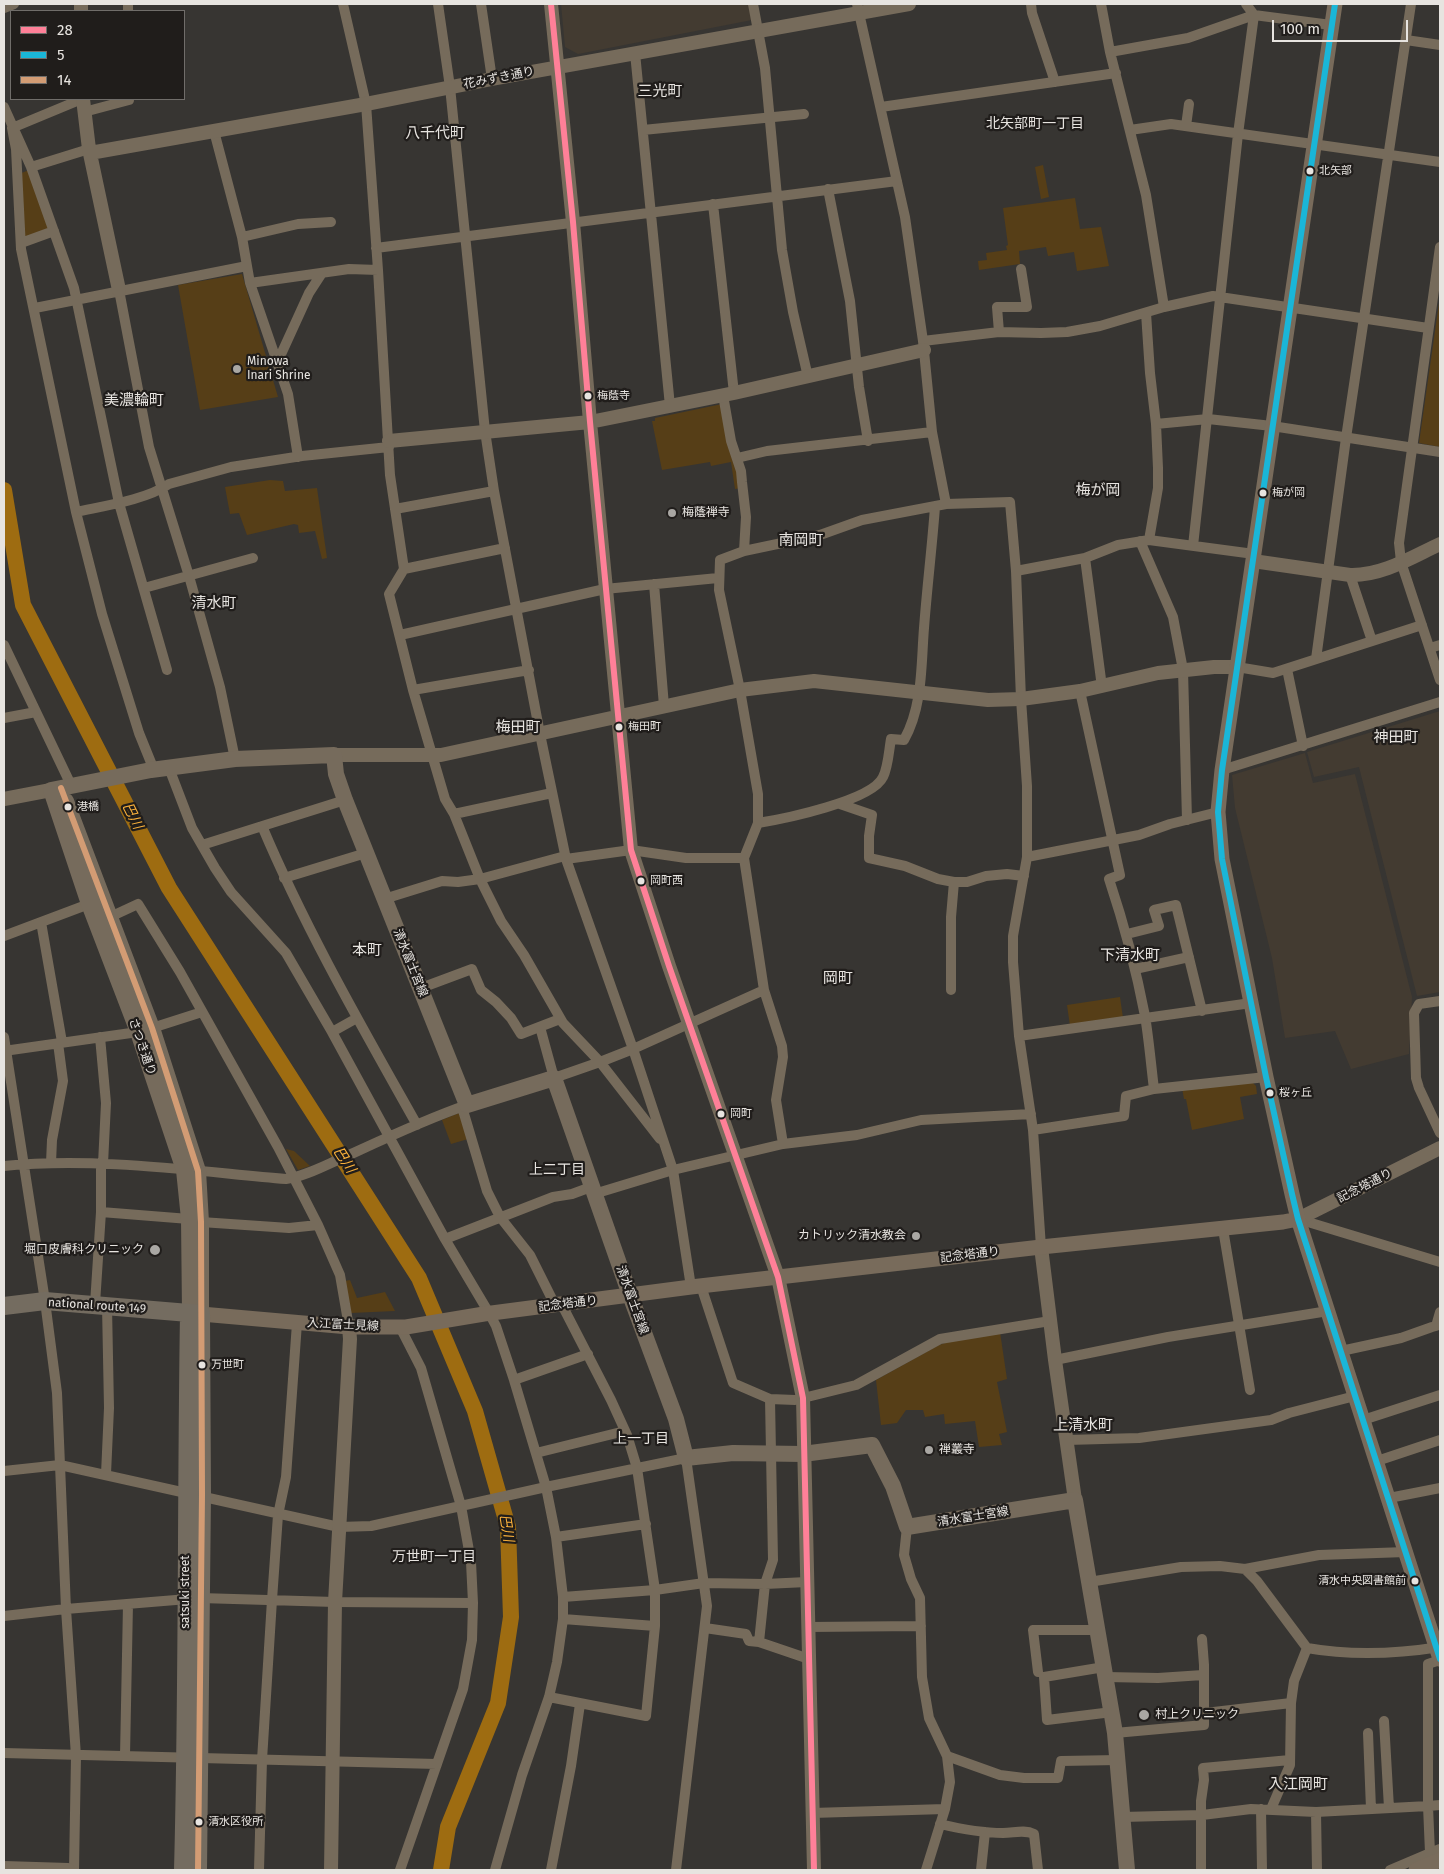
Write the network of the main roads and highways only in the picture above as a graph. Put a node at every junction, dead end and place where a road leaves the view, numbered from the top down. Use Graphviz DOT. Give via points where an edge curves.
graph roads {
  1 [pos="1335,4"];
  2 [pos="65,786"];
  3 [pos="1298,1219"];
  4 [pos="630,1295"];
  5 [pos="4,1306"];
  6 [pos="195,1314"];
  7 [pos="487,1314"];
  8 [pos="1439,1653"];
  9 [pos="193,1758"];
  10 [pos="1435,1856"];
  11 [pos="183,1870"];
  12 [pos="198,1870"];
  13 [pos="1127,1870"];
  14 [pos="1416,1870"];
  1 -- 3 [label="main road" via="1218,812 1222,860"];
  2 -- 4 [label="main road, 清水富士宮線" via="235,759 334,755 336,774 465,1106 554,1078"];
  2 -- 6 [label="main road, さつき通り" via="100,911 145,1030 191,1171 195,1221"];
  3 -- 4 [label="main road, 記念塔通り"];
  3 -- 8 [label="main road"];
  4 -- 7 [label="main road, 記念塔通り"];
  4 -- 13 [label="main road, 清水富士宮線" via="676,1419 686,1458 733,1453 803,1454 872,1445 894,1486 907,1527 1075,1500 1115,1733"];
  5 -- 6 [label="highway, national route 149" via="45,1301"];
  6 -- 7 [label="main road, 入江富士見線" via="349,1328 403,1327"];
  6 -- 9 [label="highway, satsuki street"];
  9 -- 11 [label="highway, satsuki street"];
  9 -- 12 [label="highway, satsuki street"];
  10 -- 14 [label="main road"];
}
